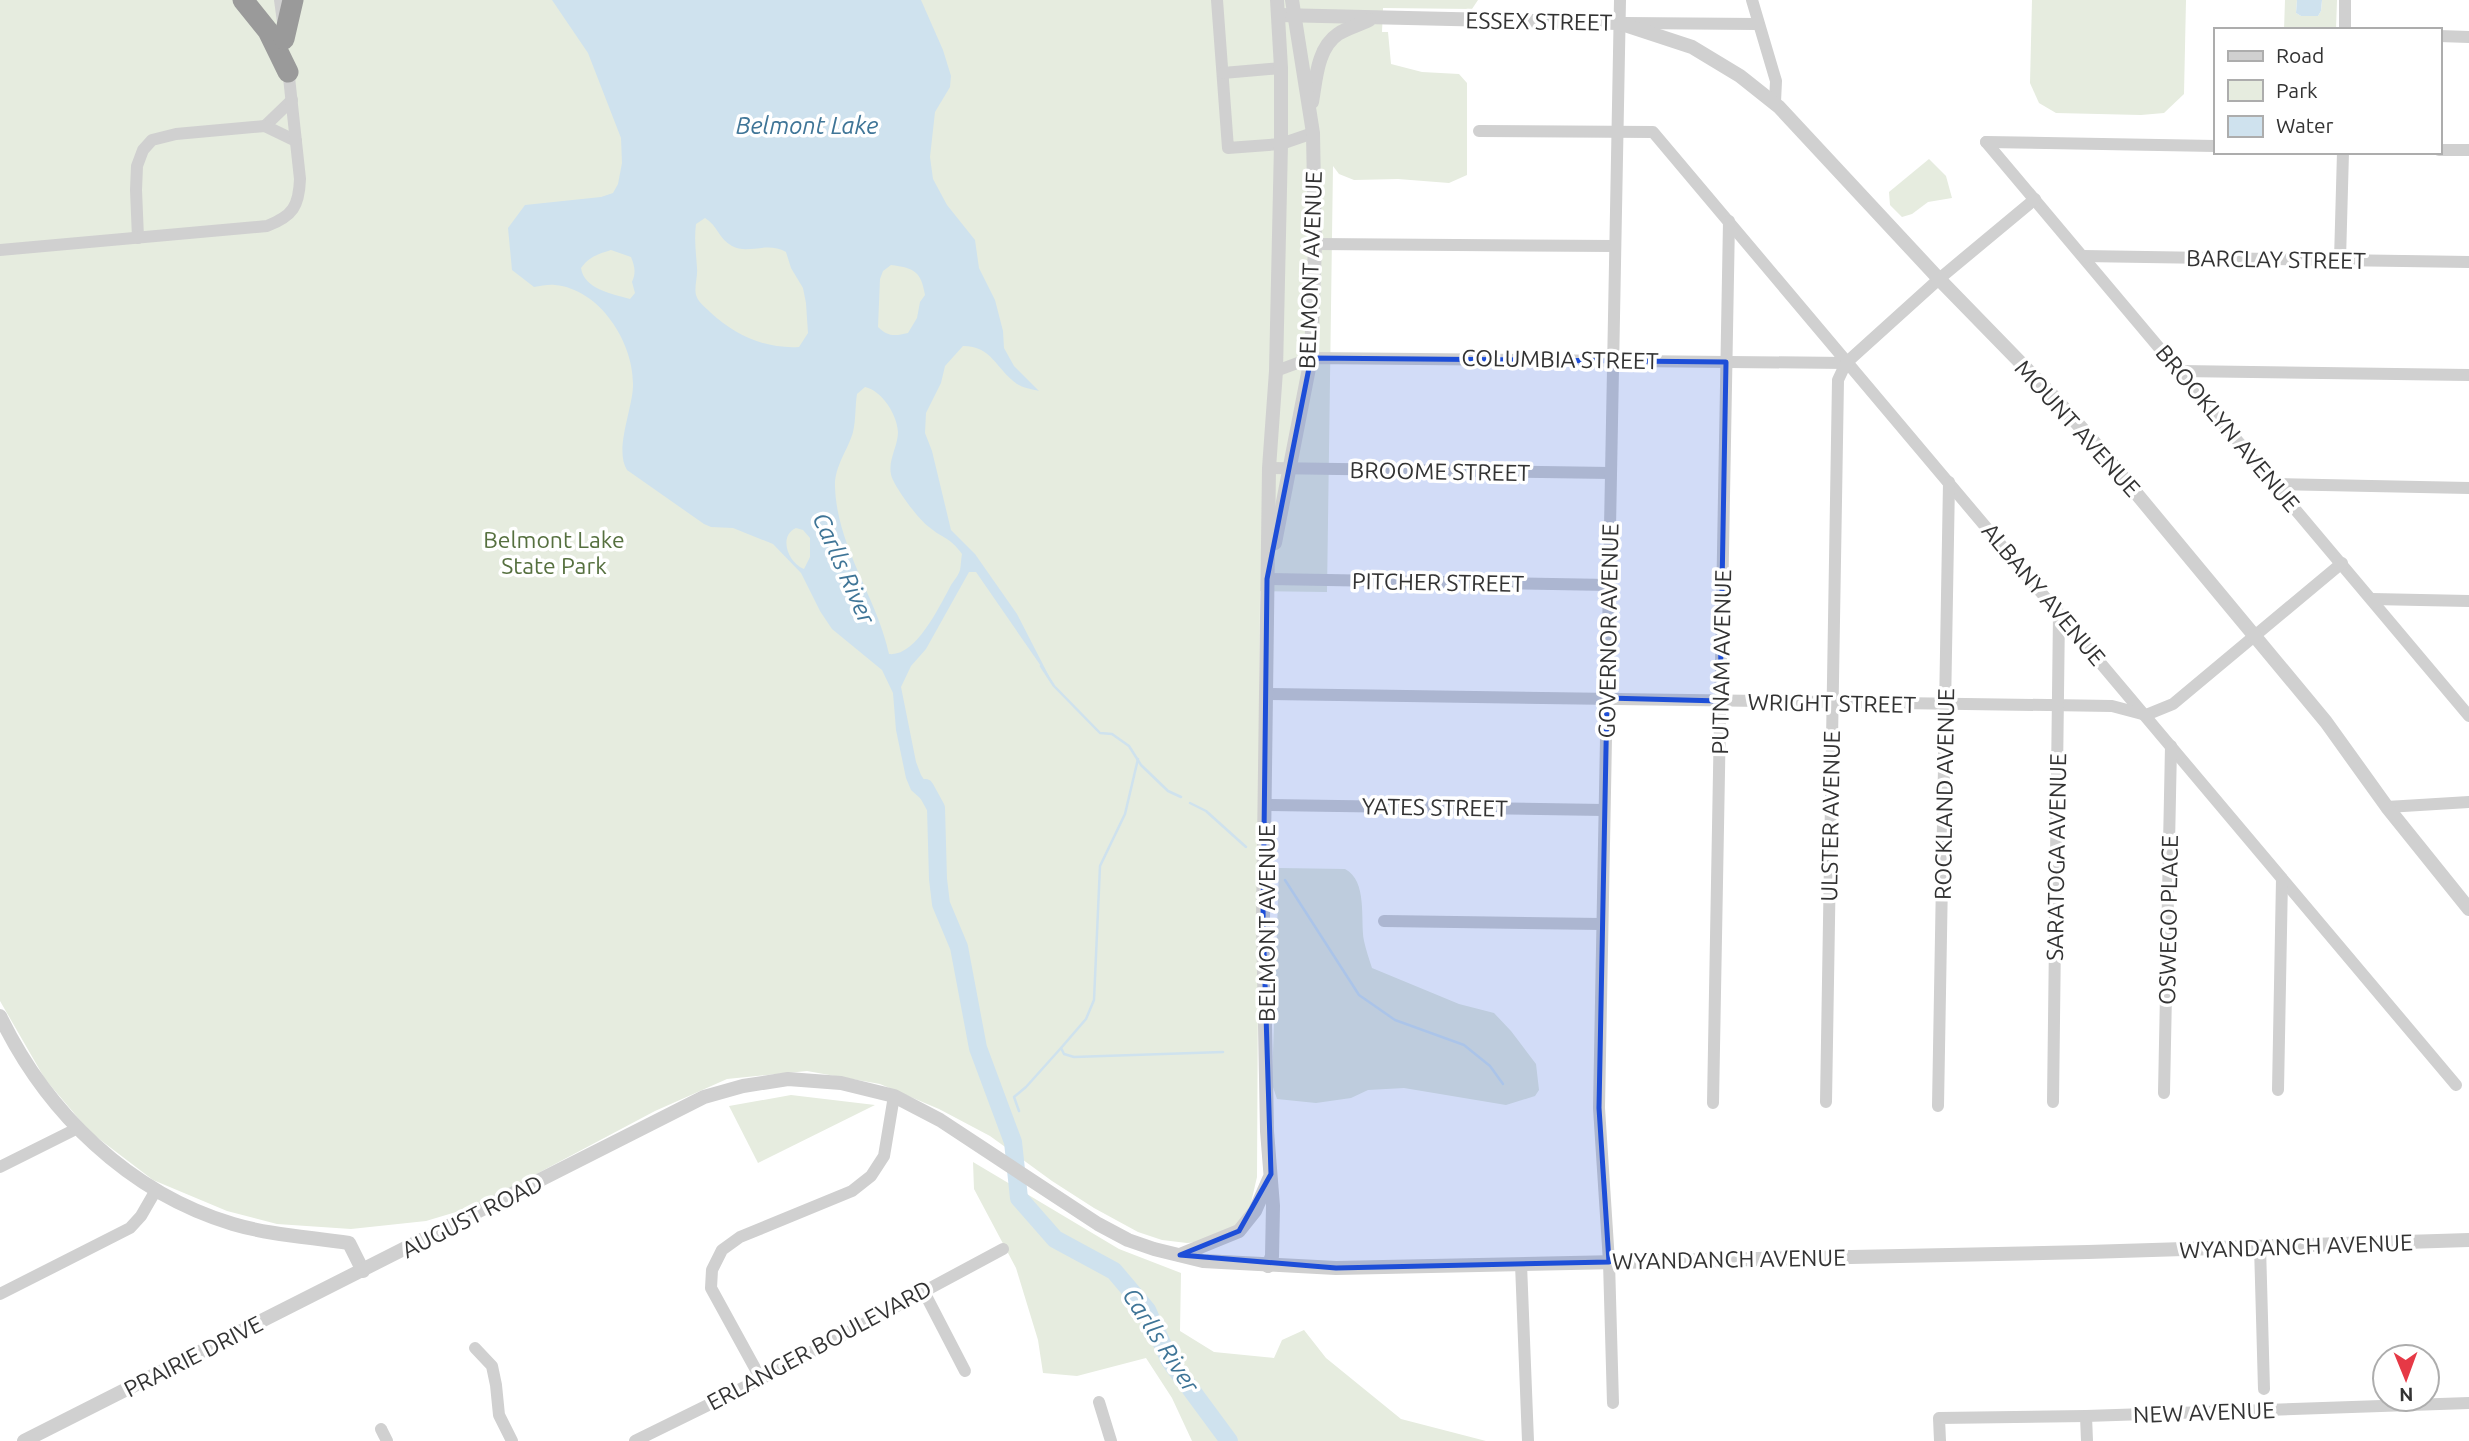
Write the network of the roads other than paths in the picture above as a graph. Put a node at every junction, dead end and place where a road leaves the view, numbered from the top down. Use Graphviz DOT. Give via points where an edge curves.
graph roads {
  1 [pos="243,0"];
  2 [pos="280,0"];
  3 [pos="293,0"];
  4 [pos="1217,0"];
  5 [pos="1277,0"];
  6 [pos="1292,0"];
  7 [pos="1620,0"];
  8 [pos="1752,0"];
  9 [pos="2345,0"];
  10 [pos="1286,15"];
  11 [pos="1374,18"];
  12 [pos="1619,23"];
  13 [pos="1758,24"];
  14 [pos="2345,28"];
  15 [pos="2441,36"];
  16 [pos="2469,37"];
  17 [pos="285,40"];
  18 [pos="1302,65"];
  19 [pos="1282,68"];
  20 [pos="288,72"];
  21 [pos="1223,73"];
  22 [pos="292,100"];
  23 [pos="1774,102"];
  24 [pos="1310,114"];
  25 [pos="265,126"];
  26 [pos="1479,131"];
  27 [pos="1616,132"];
  28 [pos="1313,133"];
  29 [pos="296,141"];
  30 [pos="1281,144"];
  31 [pos="2214,146"];
  32 [pos="2441,150"];
  33 [pos="2469,150"];
  34 [pos="2343,154"];
  35 [pos="2035,200"];
  36 [pos="1729,221"];
  37 [pos="138,238"];
  38 [pos="1315,244"];
  39 [pos="1615,246"];
  40 [pos="0,250"];
  41 [pos="2083,256"];
  42 [pos="2340,260"];
  43 [pos="2469,262"];
  44 [pos="1939,279"];
  45 [pos="1311,358"];
  46 [pos="1613,359"];
  47 [pos="1726,362"];
  48 [pos="1846,363"];
  49 [pos="1276,371"];
  50 [pos="2180,371"];
  51 [pos="2469,375"];
  52 [pos="1269,468"];
  53 [pos="1289,469"];
  54 [pos="1611,473"];
  55 [pos="1949,482"];
  56 [pos="2275,484"];
  57 [pos="2469,488"];
  58 [pos="2342,563"];
  59 [pos="1268,579"];
  60 [pos="1609,585"];
  61 [pos="2372,599"];
  62 [pos="2469,601"];
  63 [pos="2059,612"];
  64 [pos="2255,635"];
  65 [pos="1267,694"];
  66 [pos="1607,698"];
  67 [pos="1720,701"];
  68 [pos="1832,703"];
  69 [pos="1945,705"];
  70 [pos="2058,707"];
  71 [pos="2146,715"];
  72 [pos="2469,716"];
  73 [pos="2171,746"];
  74 [pos="2469,802"];
  75 [pos="1265,805"];
  76 [pos="2387,807"];
  77 [pos="1604,810"];
  78 [pos="2282,879"];
  79 [pos="2469,909"];
  80 [pos="1384,921"];
  81 [pos="1602,924"];
  82 [pos="0,1016"];
  83 [pos="2456,1086"];
  84 [pos="2278,1090"];
  85 [pos="2164,1093"];
  86 [pos="894,1096"];
  87 [pos="1826,1102"];
  88 [pos="2053,1102"];
  89 [pos="1713,1103"];
  90 [pos="1938,1106"];
  91 [pos="76,1129"];
  92 [pos="0,1167"];
  93 [pos="1013,1167"];
  94 [pos="1271,1174"];
  95 [pos="156,1190"];
  96 [pos="2469,1240"];
  97 [pos="2260,1246"];
  98 [pos="1003,1249"];
  99 [pos="1180,1255"];
  100 [pos="1609,1262"];
  101 [pos="1521,1264"];
  102 [pos="1268,1266"];
  103 [pos="363,1271"];
  104 [pos="922,1290"];
  105 [pos="0,1294"];
  106 [pos="475,1348"];
  107 [pos="965,1371"];
  108 [pos="761,1379"];
  109 [pos="2264,1389"];
  110 [pos="1099,1402"];
  111 [pos="1613,1403"];
  112 [pos="2469,1404"];
  113 [pos="2086,1416"];
  114 [pos="24,1441"];
  115 [pos="512,1441"];
  116 [pos="635,1441"];
  117 [pos="1111,1441"];
  118 [pos="1528,1441"];
  119 [pos="1940,1441"];
  120 [pos="2087,1441"];
  1 -- 20 [label="highway" via="268,31"];
  2 -- 17 [label="street"];
  3 -- 17 [label="highway"];
  4 -- 21 [label="street"];
  5 -- 10 [label="street, BELMONT AVENUE"];
  6 -- 10 [label="street, BELMONT AVENUE"];
  7 -- 12 [label="street, GOVERNOR AVENUE"];
  8 -- 13 [label="street"];
  9 -- 14 [label="street"];
  10 -- 11 [label="street, ESSEX STREET"];
  10 -- 18 [label="street, BELMONT AVENUE"];
  10 -- 19 [label="street, BELMONT AVENUE"];
  11 -- 12 [label="street, ESSEX STREET"];
  11 -- 24 [label="street" via="1344,30 1327,44 1318,66"];
  12 -- 13 [label="street, ESSEX STREET"];
  12 -- 23 [label="street, MOUNT AVENUE" via="1692,47"];
  12 -- 27 [label="street, GOVERNOR AVENUE"];
  13 -- 23 [label="street" via="1776,81"];
  15 -- 16 [label="street"];
  17 -- 20 [label="street"];
  18 -- 19 [label="street"];
  18 -- 24 [label="street, BELMONT AVENUE"];
  19 -- 21 [label="street"];
  19 -- 30 [label="street, BELMONT AVENUE"];
  20 -- 22 [label="street"];
  21 -- 30 [label="street" via="1228,148"];
  22 -- 25 [label="street"];
  22 -- 29 [label="street"];
  23 -- 44 [label="street, MOUNT AVENUE"];
  24 -- 28 [label="street, BELMONT AVENUE"];
  25 -- 29 [label="street"];
  25 -- 37 [label="street" via="176,134 147,145 136,173"];
  26 -- 27 [label="street, ALBANY AVENUE"];
  27 -- 36 [label="street, ALBANY AVENUE" via="1653,132"];
  27 -- 39 [label="street, GOVERNOR AVENUE"];
  28 -- 30 [label="street"];
  28 -- 38 [label="street, BELMONT AVENUE"];
  29 -- 37 [label="street" via="299,197 282,221"];
  30 -- 49 [label="street, BELMONT AVENUE"];
  31 -- 35 [label="street, BROOKLYN AVENUE" via="1986,142"];
  32 -- 33 [label="street"];
  34 -- 42 [label="street"];
  35 -- 41 [label="street, BROOKLYN AVENUE"];
  35 -- 44 [label="street"];
  36 -- 47 [label="street, PUTNAM AVENUE"];
  36 -- 48 [label="street, ALBANY AVENUE"];
  37 -- 40 [label="street"];
  38 -- 39 [label="street"];
  38 -- 45 [label="street, BELMONT AVENUE"];
  39 -- 46 [label="street, GOVERNOR AVENUE"];
  41 -- 42 [label="street, BARCLAY STREET"];
  41 -- 50 [label="street, BROOKLYN AVENUE"];
  42 -- 43 [label="street, BARCLAY STREET"];
  44 -- 48 [label="street"];
  44 -- 64 [label="street, MOUNT AVENUE" via="2052,395"];
  45 -- 46 [label="street, COLUMBIA STREET"];
  45 -- 49 [label="street, COLUMBIA STREET"];
  45 -- 53 [label="street, BELMONT AVENUE"];
  46 -- 47 [label="street, COLUMBIA STREET"];
  46 -- 54 [label="street, GOVERNOR AVENUE"];
  47 -- 48 [label="street, COLUMBIA STREET"];
  47 -- 67 [label="street, PUTNAM AVENUE"];
  48 -- 55 [label="street, ALBANY AVENUE"];
  48 -- 68 [label="street, ULSTER AVENUE" via="1839,380"];
  49 -- 52 [label="street, BELMONT AVENUE"];
  50 -- 51 [label="street"];
  50 -- 56 [label="street, BROOKLYN AVENUE"];
  52 -- 53 [label="street, BROOME STREET"];
  52 -- 59 [label="street, BELMONT AVENUE"];
  53 -- 54 [label="street, BROOME STREET"];
  53 -- 59 [label="street, BELMONT AVENUE"];
  54 -- 60 [label="street, GOVERNOR AVENUE"];
  55 -- 63 [label="street, ALBANY AVENUE"];
  55 -- 69 [label="street, ROCKLAND AVENUE"];
  56 -- 57 [label="street"];
  56 -- 58 [label="street, BROOKLYN AVENUE"];
  58 -- 61 [label="street, BROOKLYN AVENUE"];
  58 -- 64 [label="street"];
  59 -- 60 [label="street, PITCHER STREET"];
  59 -- 65 [label="street, BELMONT AVENUE"];
  60 -- 66 [label="street, GOVERNOR AVENUE"];
  61 -- 62 [label="street"];
  61 -- 72 [label="street, BROOKLYN AVENUE"];
  63 -- 70 [label="street, SARATOGA AVENUE"];
  63 -- 71 [label="street, ALBANY AVENUE"];
  64 -- 71 [label="street" via="2173,704"];
  64 -- 76 [label="street, MOUNT AVENUE"];
  65 -- 66 [label="street, WRIGHT STREET"];
  65 -- 75 [label="street, BELMONT AVENUE"];
  66 -- 67 [label="street, WRIGHT STREET"];
  66 -- 77 [label="street, GOVERNOR AVENUE"];
  67 -- 68 [label="street, WRIGHT STREET"];
  67 -- 89 [label="street, PUTNAM AVENUE"];
  68 -- 69 [label="street, WRIGHT STREET"];
  68 -- 87 [label="street, ULSTER AVENUE"];
  69 -- 70 [label="street, WRIGHT STREET"];
  69 -- 90 [label="street, ROCKLAND AVENUE"];
  70 -- 71 [label="street, WRIGHT STREET" via="2112,706"];
  70 -- 88 [label="street, SARATOGA AVENUE"];
  71 -- 73 [label="street, ALBANY AVENUE"];
  73 -- 78 [label="street, ALBANY AVENUE"];
  73 -- 85 [label="street, OSWEGO PLACE"];
  74 -- 76 [label="street"];
  75 -- 77 [label="street, YATES STREET"];
  75 -- 94 [label="street, BELMONT AVENUE" via="1263,920"];
  76 -- 79 [label="street, MOUNT AVENUE"];
  77 -- 81 [label="street, GOVERNOR AVENUE"];
  78 -- 83 [label="street, ALBANY AVENUE"];
  78 -- 84 [label="street"];
  80 -- 81 [label="street"];
  81 -- 100 [label="street, GOVERNOR AVENUE" via="1599,1108"];
  82 -- 91 [label="street"];
  86 -- 93 [label="street, AUGUST ROAD"];
  86 -- 103 [label="street, AUGUST ROAD" via="841,1083 788,1079 704,1097"];
  86 -- 108 [label="street" via="884,1156 871,1176 852,1191 740,1237 722,1250 712,1270 711,1288"];
  91 -- 92 [label="street"];
  91 -- 95 [label="street"];
  93 -- 99 [label="street, WYANDANCH AVENUE" via="1128,1240"];
  94 -- 99 [label="street" via="1255,1211 1239,1231"];
  94 -- 102 [label="street, BELMONT AVENUE" via="1272,1256"];
  95 -- 103 [label="street" via="232,1224 349,1243"];
  95 -- 105 [label="street" via="130,1228"];
  96 -- 97 [label="street, WYANDANCH AVENUE"];
  97 -- 100 [label="street, WYANDANCH AVENUE"];
  97 -- 109 [label="street"];
  98 -- 104 [label="street, ERLANGER BOULEVARD"];
  99 -- 102 [label="street, WYANDANCH AVENUE"];
  100 -- 101 [label="street, WYANDANCH AVENUE"];
  100 -- 111 [label="street, GOVERNOR AVENUE"];
  101 -- 102 [label="street, WYANDANCH AVENUE"];
  101 -- 118 [label="street"];
  103 -- 114 [label="street, PRAIRIE DRIVE"];
  104 -- 107 [label="street"];
  104 -- 108 [label="street, ERLANGER BOULEVARD"];
  106 -- 115 [label="street" via="492,1366 499,1415"];
  108 -- 116 [label="street, ERLANGER BOULEVARD"];
  110 -- 117 [label="street"];
  112 -- 113 [label="street, NEW AVENUE"];
  113 -- 119 [label="street, NEW AVENUE" via="1939,1418"];
  113 -- 120 [label="street"];
}
